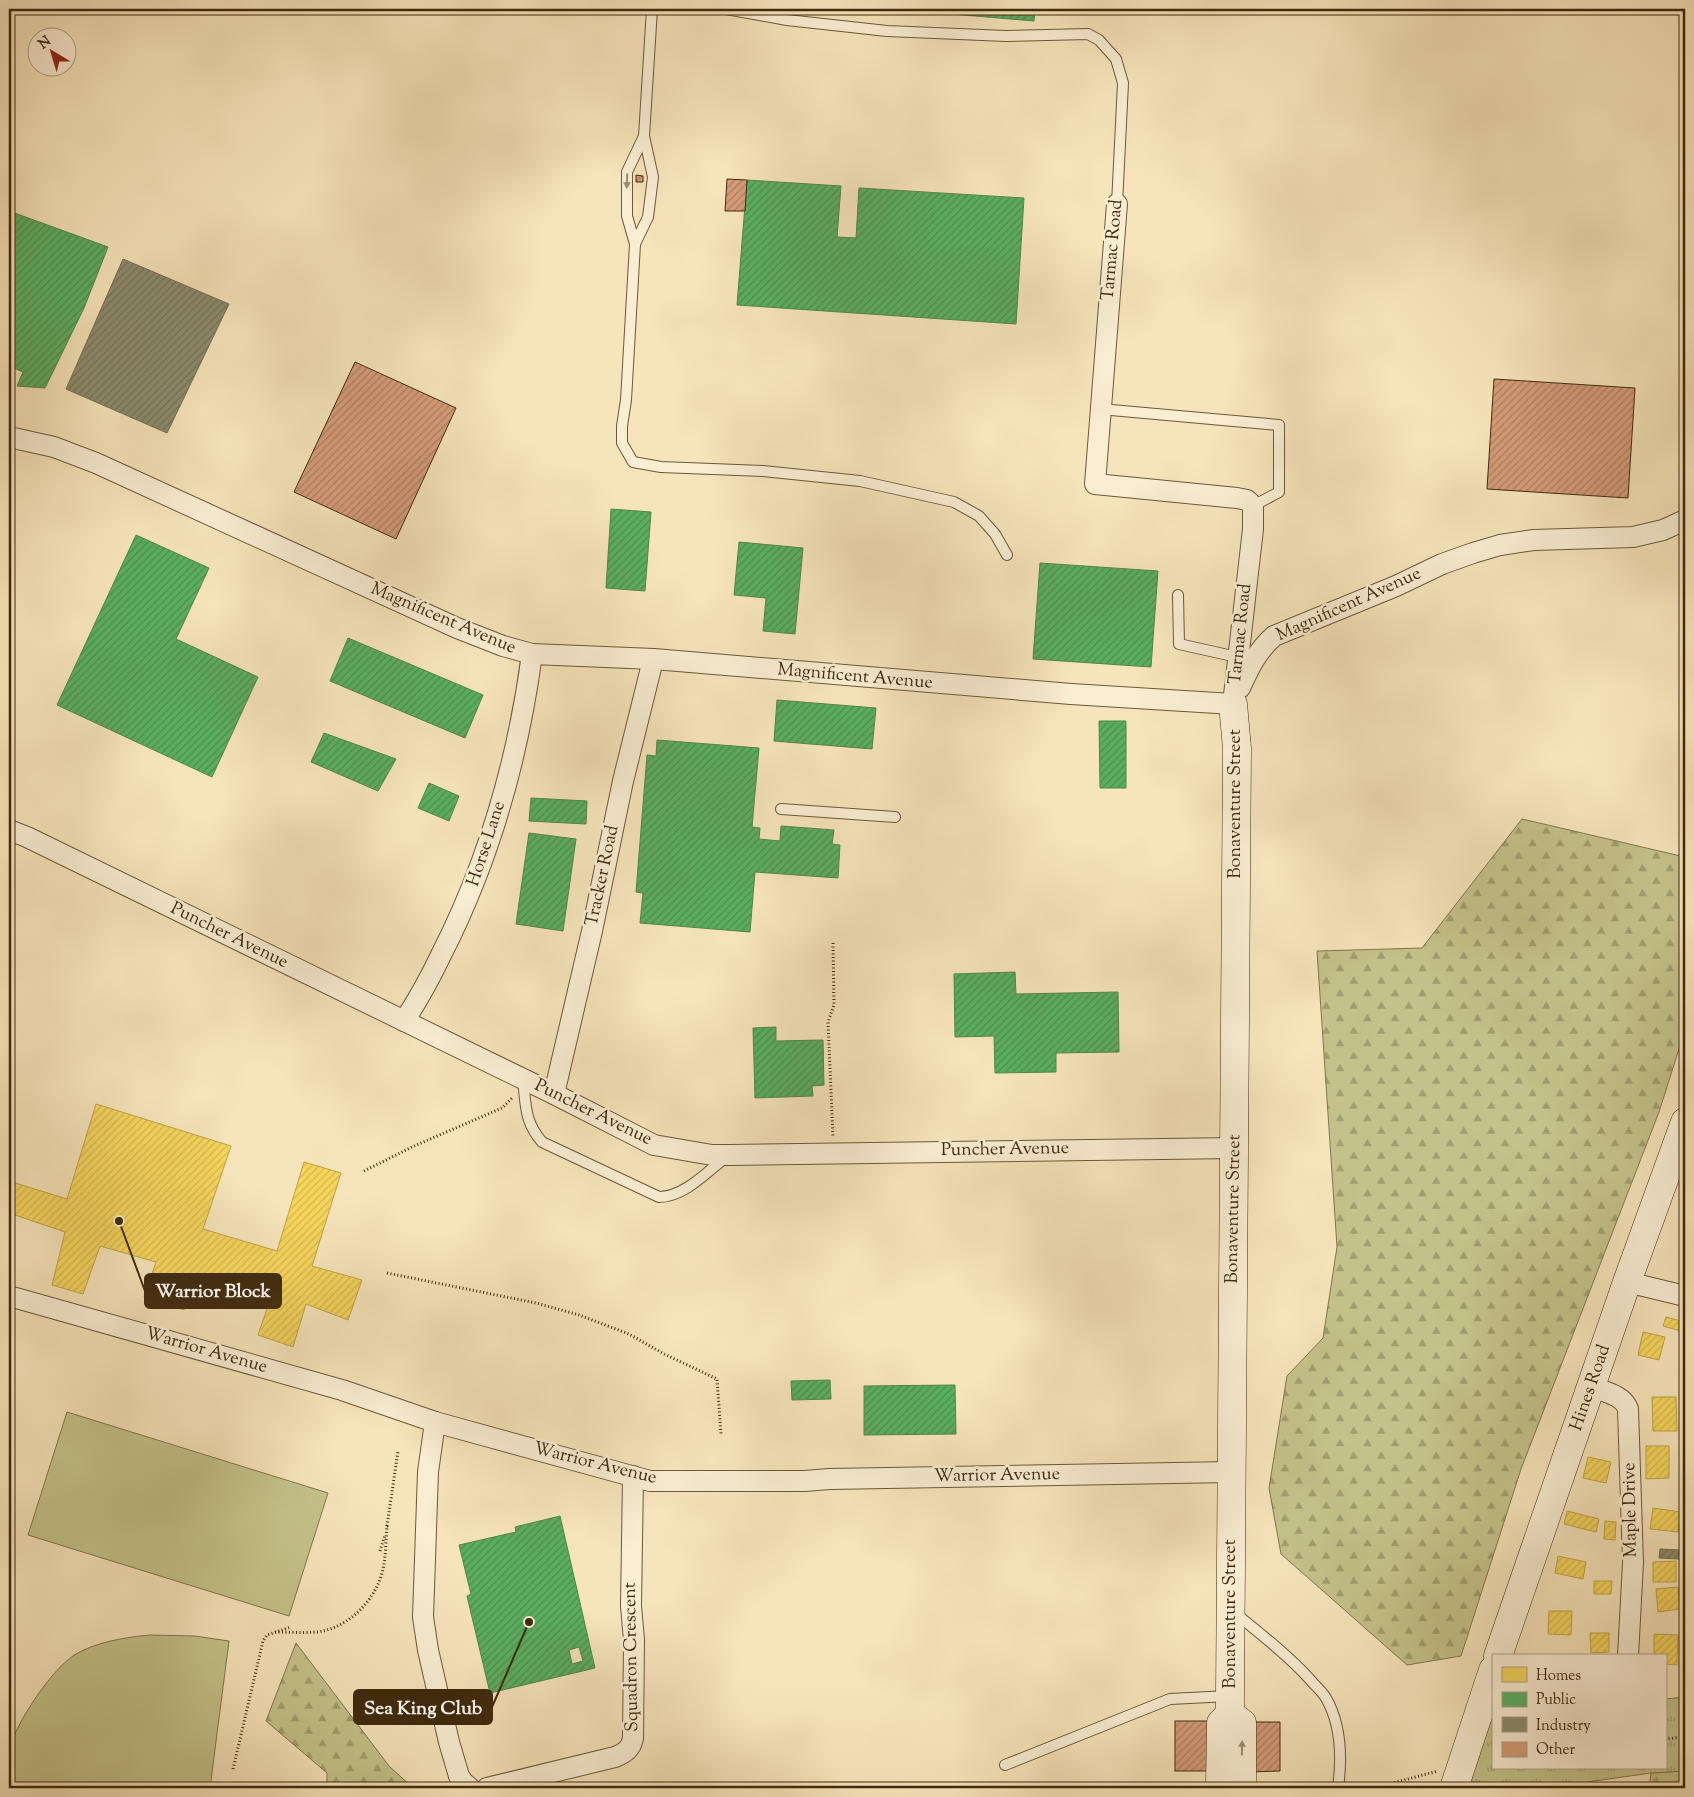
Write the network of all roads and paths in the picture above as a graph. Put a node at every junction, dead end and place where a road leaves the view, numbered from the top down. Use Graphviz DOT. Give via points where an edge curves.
graph roads {
  1 [pos="652,9"];
  2 [pos="726,9"];
  3 [pos="644,136"];
  4 [pos="1117,204"];
  5 [pos="635,244"];
  6 [pos="1100,409"];
  7 [pos="9,437"];
  8 [pos="1253,506"];
  9 [pos="1685,520"];
  10 [pos="1007,555"];
  11 [pos="1178,595"];
  12 [pos="532,654"];
  13 [pos="1237,657"];
  14 [pos="653,660"];
  15 [pos="1233,704"];
  16 [pos="781,809"];
  17 [pos="894,817"];
  18 [pos="9,830"];
  19 [pos="833,943"];
  20 [pos="404,1021"];
  21 [pos="523,1079"];
  22 [pos="554,1094"];
  23 [pos="1685,1122"];
  24 [pos="1235,1148"];
  25 [pos="834,1153"];
  26 [pos="729,1155"];
  27 [pos="364,1171"];
  28 [pos="387,1273"];
  29 [pos="1627,1282"];
  30 [pos="9,1296"];
  31 [pos="1685,1296"];
  32 [pos="1592,1387"];
  33 [pos="436,1422"];
  34 [pos="721,1434"];
  35 [pos="398,1451"];
  36 [pos="1232,1472"];
  37 [pos="633,1476"];
  38 [pos="387,1526"];
  39 [pos="380,1551"];
  40 [pos="1231,1610"];
  41 [pos="291,1627"];
  42 [pos="275,1632"];
  43 [pos="1499,1654"];
  44 [pos="1628,1654"];
  45 [pos="1492,1673"];
  46 [pos="1230,1705"];
  47 [pos="1685,1737"];
  48 [pos="1666,1739"];
  49 [pos="1005,1766"];
  50 [pos="233,1770"];
  51 [pos="1457,1777"];
  52 [pos="470,1788"];
  53 [pos="487,1788"];
  54 [pos="1222,1788"];
  55 [pos="1240,1788"];
  56 [pos="1338,1788"];
  57 [pos="1374,1788"];
  1 -- 3 [label="lane"];
  2 -- 4 [label="lane, Tarmac Road" via="787,20 887,31 1006,36 1088,34 1099,40 1116,59 1123,83"];
  3 -- 5 [label="lane" via="653,177 648,217"];
  3 -- 5 [label="lane, one-way" via="628,172 627,216"];
  4 -- 6 [label="street, Tarmac Road"];
  5 -- 10 [label="lane" via="622,426 622,444 633,462 661,467 763,471 860,481 954,502 979,516"];
  6 -- 8 [label="street, Tarmac Road" via="1095,484 1237,498 1247,500"];
  6 -- 8 [label="lane" via="1280,425 1279,492"];
  7 -- 12 [label="street, Magnificent Avenue" via="54,447 96,464 457,628"];
  8 -- 13 [label="street, Tarmac Road"];
  9 -- 15 [label="street, Magnificent Avenue" via="1663,530 1633,537 1534,540 1500,545 1442,564 1274,636 1263,645 1252,662"];
  11 -- 13 [label="lane" via="1178,644"];
  12 -- 14 [label="street, Magnificent Avenue"];
  12 -- 20 [label="street, Horse Lane" via="521,724 489,842 465,906 419,999"];
  13 -- 15 [label="street, Tarmac Road"];
  14 -- 15 [label="street, Magnificent Avenue"];
  14 -- 22 [label="street, Tracker Road"];
  15 -- 24 [label="street, Bonaventure Street" via="1237,748"];
  16 -- 17 [label="lane"];
  18 -- 20 [label="street, Puncher Avenue"];
  19 -- 25 [label="path" via="834,1005 828,1022"];
  20 -- 21 [label="street, Puncher Avenue"];
  21 -- 22 [label="street, Puncher Avenue"];
  21 -- 26 [label="lane" via="528,1119 542,1142 659,1197 670,1197 684,1189"];
  21 -- 27 [label="path" via="502,1108"];
  22 -- 26 [label="street, Puncher Avenue" via="654,1145"];
  23 -- 29 [label="street, Hines Road"];
  24 -- 25 [label="street, Puncher Avenue"];
  24 -- 36 [label="street, Bonaventure Street"];
  25 -- 26 [label="street, Puncher Avenue"];
  28 -- 34 [label="path" via="536,1303 629,1334 717,1379"];
  29 -- 31 [label="street"];
  29 -- 32 [label="street, Hines Road"];
  30 -- 33 [label="street, Warrior Avenue" via="342,1390"];
  32 -- 43 [label="street, Hines Road"];
  32 -- 44 [label="street, Maple Drive" via="1620,1398 1628,1409 1632,1563"];
  33 -- 37 [label="street, Warrior Avenue"];
  33 -- 52 [label="street" via="428,1472 423,1616 449,1742 459,1776"];
  35 -- 38 [label="path"];
  36 -- 37 [label="street, Warrior Avenue" via="673,1482"];
  36 -- 40 [label="street, Bonaventure Street"];
  37 -- 53 [label="street, Squadron Crescent" via="630,1606 634,1640 632,1746 615,1757"];
  38 -- 39 [label="path"];
  38 -- 42 [label="path" via="384,1566 375,1590 360,1611 319,1632"];
  40 -- 46 [label="street, Bonaventure Street"];
  40 -- 56 [label="lane" via="1305,1673 1326,1697 1340,1735"];
  41 -- 42 [label="path"];
  42 -- 50 [label="path" via="263,1641"];
  45 -- 51 [label="street"];
  46 -- 49 [label="lane" via="1170,1699"];
  46 -- 54 [label="street, Bonaventure Street" via="1220,1723"];
  55 -- 46 [label="street, Bonaventure Street, one-way" via="1242,1723"];
  47 -- 48 [label="path"];
  51 -- 57 [label="path"];
}
